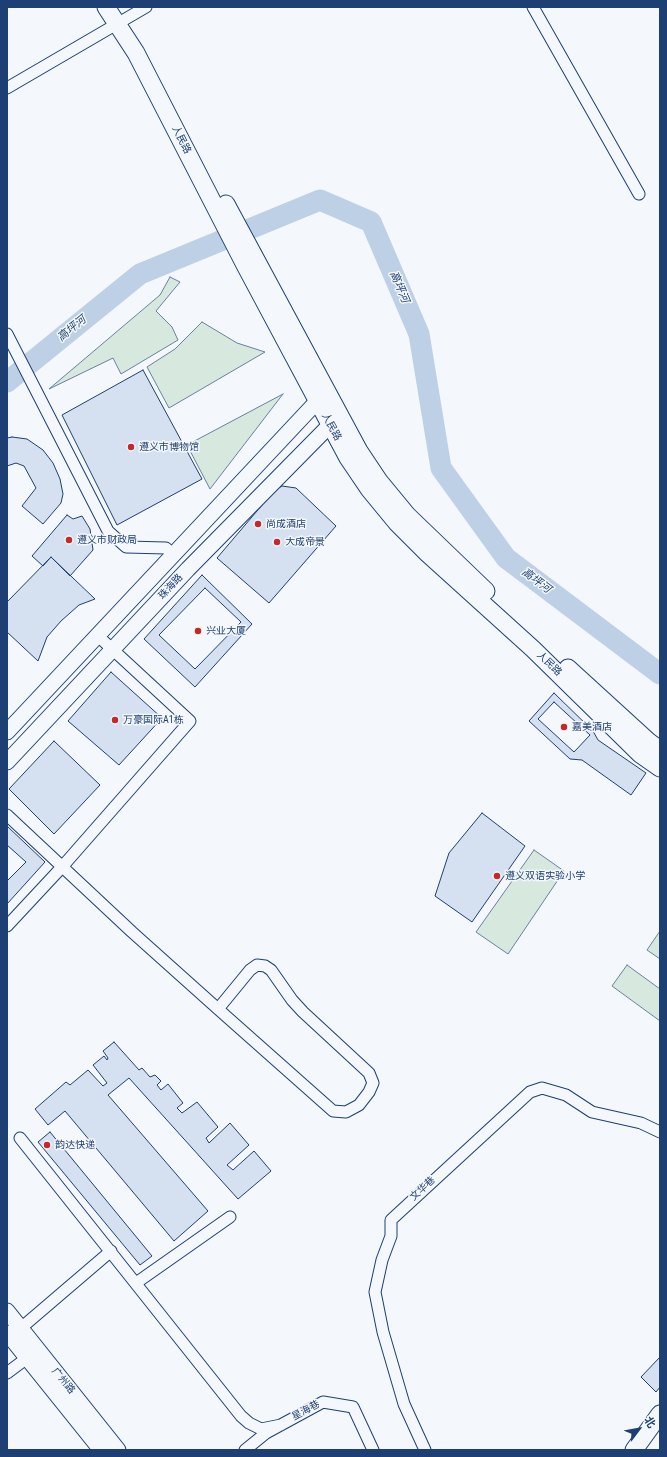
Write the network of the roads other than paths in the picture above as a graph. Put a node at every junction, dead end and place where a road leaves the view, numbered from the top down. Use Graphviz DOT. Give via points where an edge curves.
graph roads {
  1 [pos="106,7"];
  2 [pos="146,7"];
  3 [pos="533,7"];
  4 [pos="119,17"];
  5 [pos="7,88"];
  6 [pos="639,194"];
  7 [pos="7,334"];
  8 [pos="322,396"];
  9 [pos="336,422"];
  10 [pos="173,555"];
  11 [pos="98,636"];
  12 [pos="112,650"];
  13 [pos="7,732"];
  14 [pos="660,750"];
  15 [pos="7,762"];
  16 [pos="660,768"];
  17 [pos="7,816"];
  18 [pos="62,867"];
  19 [pos="7,926"];
  20 [pos="218,1009"];
  21 [pos="660,1132"];
  22 [pos="20,1138"];
  23 [pos="230,1217"];
  24 [pos="111,1251"];
  25 [pos="136,1283"];
  26 [pos="7,1311"];
  27 [pos="14,1331"];
  28 [pos="27,1358"];
  29 [pos="7,1373"];
  30 [pos="660,1414"];
  31 [pos="281,1425"];
  32 [pos="660,1430"];
  33 [pos="101,1450"];
  34 [pos="118,1450"];
  35 [pos="245,1450"];
  36 [pos="373,1450"];
  37 [pos="425,1450"];
  38 [pos="634,1450"];
  1 -- 4 [label="main road, 人民路"];
  2 -- 4 [label="street"];
  3 -- 6 [label="street"];
  4 -- 5 [label="street"];
  4 -- 8 [label="main road, 人民路" via="143,49 219,202"];
  7 -- 10 [label="street" via="108,531 126,547 166,548"];
  8 -- 9 [label="main road, 人民路"];
  8 -- 10 [label="street, 珠海路"];
  9 -- 12 [label="street, 珠海路" via="188,569"];
  9 -- 14 [label="main road, 人民路" via="407,515 527,630"];
  9 -- 16 [label="main road, 人民路" via="348,458 402,528 533,649 640,754"];
  10 -- 11 [label="street, 珠海路"];
  11 -- 12 [label="street"];
  11 -- 13 [label="street, 珠海路"];
  12 -- 15 [label="street, 珠海路"];
  12 -- 18 [label="street" via="190,721"];
  17 -- 18 [label="street"];
  18 -- 19 [label="street"];
  18 -- 20 [label="street"];
  20 -- 20 [label="street" via="333,1111 346,1112 359,1105 369,1092 373,1083 369,1073 303,1012 272,970 265,966 257,966 250,970"];
  21 -- 37 [label="street, 文华巷" via="641,1123 592,1112 566,1095 542,1088 530,1092 391,1220 391,1236 382,1260 375,1292 383,1332 404,1404"];
  22 -- 24 [label="street"];
  23 -- 25 [label="street"];
  24 -- 25 [label="street"];
  24 -- 27 [label="street"];
  25 -- 31 [label="street" via="241,1416 261,1429"];
  26 -- 27 [label="street, 广州路"];
  27 -- 28 [label="street, 广州路"];
  27 -- 34 [label="street, 广州路"];
  28 -- 29 [label="street"];
  28 -- 33 [label="street, 广州路"];
  30 -- 38 [label="main road"];
  31 -- 35 [label="street, 星海巷"];
  31 -- 36 [label="street, 星海巷" via="323,1402 353,1407"];
  32 -- 38 [label="main road"];
}
